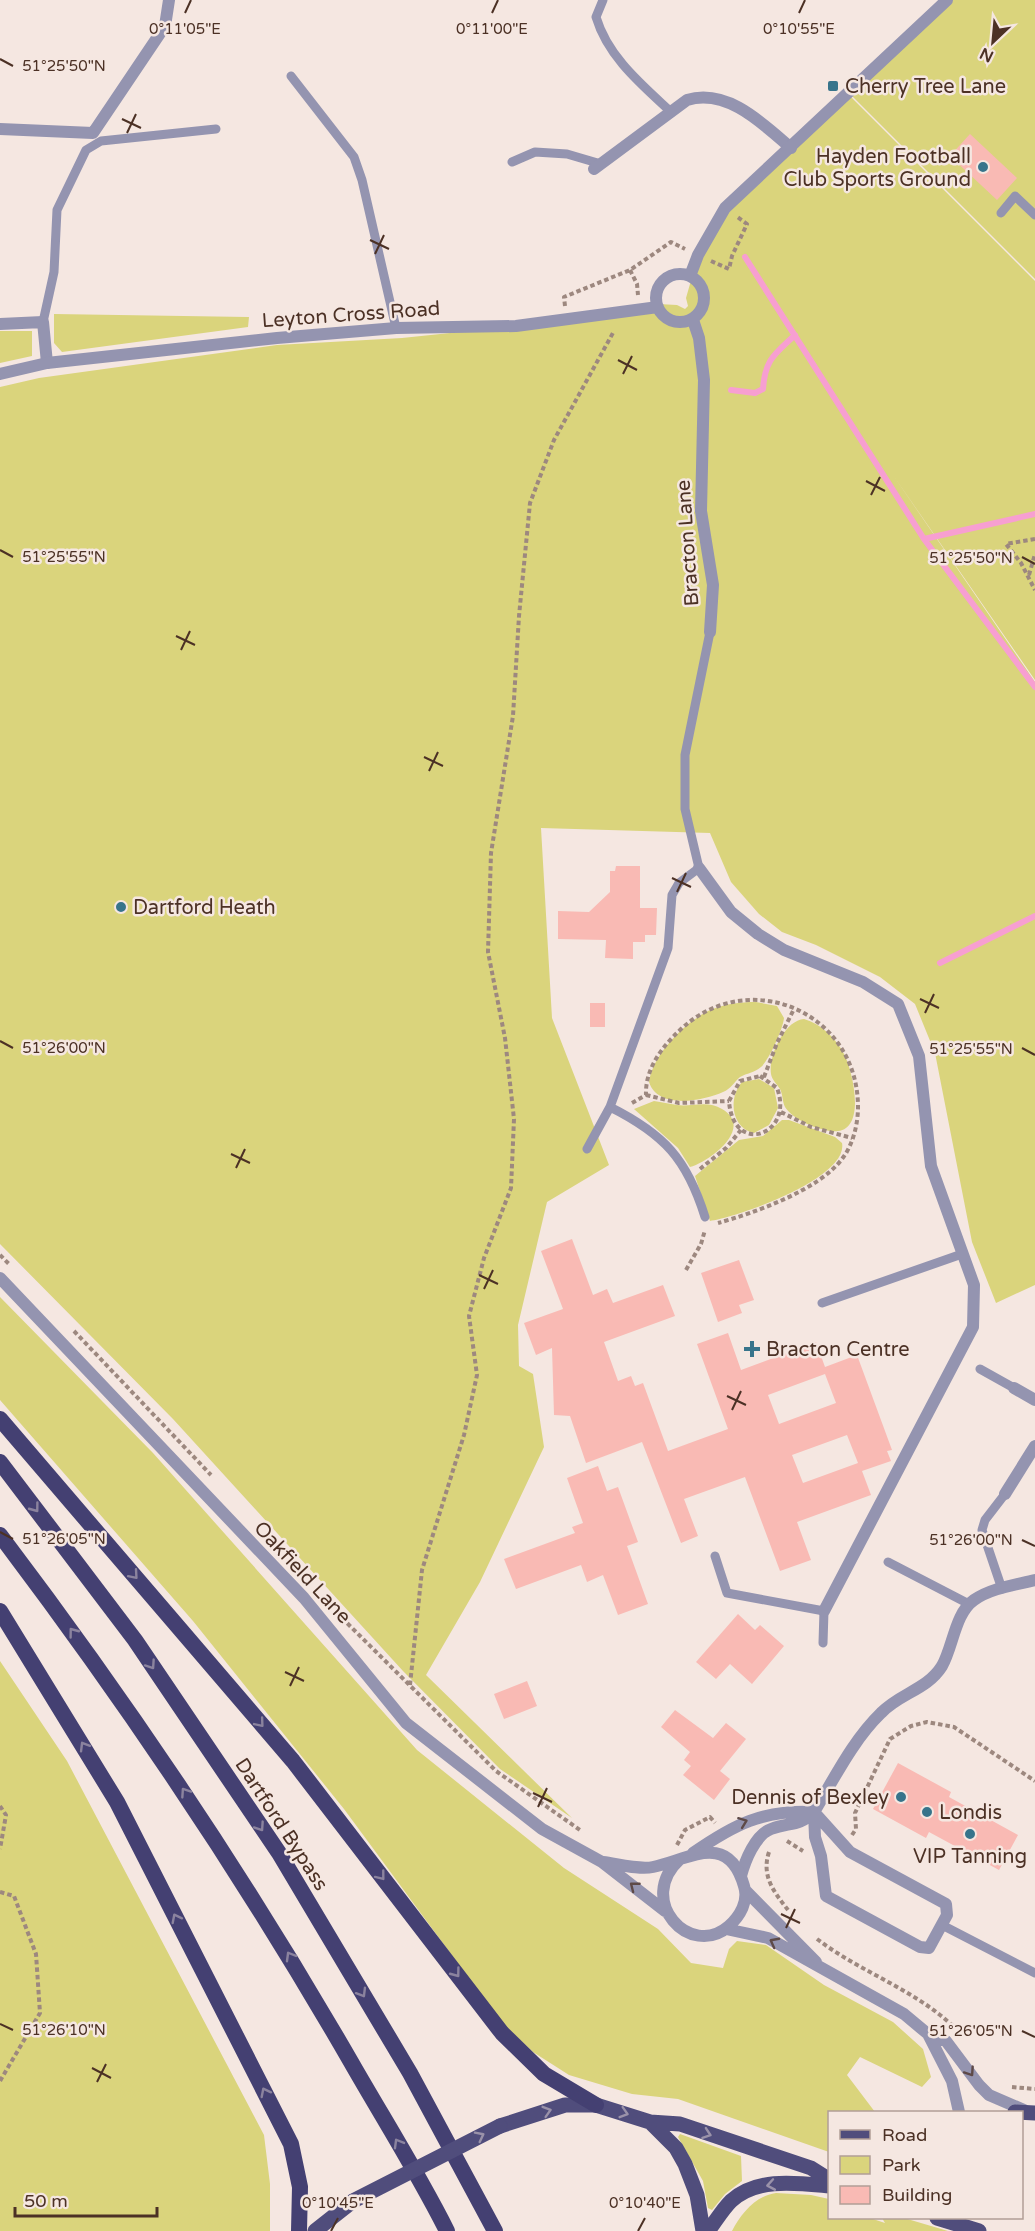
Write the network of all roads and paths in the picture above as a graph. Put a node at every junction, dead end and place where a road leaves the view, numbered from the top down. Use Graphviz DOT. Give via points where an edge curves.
graph roads {
  1 [pos="169,0"];
  2 [pos="603,0"];
  3 [pos="947,0"];
  4 [pos="291,76"];
  5 [pos="671,112"];
  6 [pos="0,129"];
  7 [pos="216,129"];
  8 [pos="791,148"];
  9 [pos="513,162"];
  10 [pos="597,167"];
  11 [pos="726,208"];
  12 [pos="1001,213"];
  13 [pos="1035,215"];
  14 [pos="698,255"];
  15 [pos="630,270"];
  16 [pos="690,276"];
  17 [pos="658,307"];
  18 [pos="640,309"];
  19 [pos="566,320"];
  20 [pos="693,320"];
  21 [pos="43,322"];
  22 [pos="0,324"];
  23 [pos="396,328"];
  24 [pos="614,331"];
  25 [pos="47,363"];
  26 [pos="0,374"];
  27 [pos="1035,539"];
  28 [pos="1035,554"];
  29 [pos="1029,576"];
  30 [pos="1035,590"];
  31 [pos="710,632"];
  32 [pos="699,868"];
  33 [pos="794,1009"];
  34 [pos="764,1077"];
  35 [pos="646,1095"];
  36 [pos="729,1101"];
  37 [pos="614,1110"];
  38 [pos="780,1112"];
  39 [pos="741,1130"];
  40 [pos="852,1138"];
  41 [pos="587,1149"];
  42 [pos="689,1175"];
  43 [pos="705,1217"];
  44 [pos="962,1254"];
  45 [pos="0,1255"];
  46 [pos="686,1270"];
  47 [pos="17,1272"];
  48 [pos="0,1278"];
  49 [pos="822,1303"];
  50 [pos="67,1323"];
  51 [pos="980,1369"];
  52 [pos="1014,1388"];
  53 [pos="1035,1400"];
  54 [pos="0,1419"];
  55 [pos="1035,1446"];
  56 [pos="0,1462"];
  57 [pos="214,1478"];
  58 [pos="1005,1494"];
  59 [pos="0,1535"];
  60 [pos="715,1556"];
  61 [pos="888,1562"];
  62 [pos="1035,1580"];
  63 [pos="1002,1589"];
  64 [pos="969,1604"];
  65 [pos="0,1611"];
  66 [pos="824,1611"];
  67 [pos="339,1615"];
  68 [pos="823,1643"];
  69 [pos="410,1685"];
  70 [pos="0,1806"];
  71 [pos="814,1812"];
  72 [pos="725,1830"];
  73 [pos="582,1832"];
  74 [pos="0,1849"];
  75 [pos="752,1850"];
  76 [pos="693,1853"];
  77 [pos="676,1856"];
  78 [pos="767,1859"];
  79 [pos="602,1862"];
  80 [pos="741,1876"];
  81 [pos="746,1890"];
  82 [pos="0,1892"];
  83 [pos="665,1911"];
  84 [pos="942,1925"];
  85 [pos="726,1929"];
  86 [pos="819,1966"];
  87 [pos="1035,1973"];
  88 [pos="928,2034"];
  89 [pos="0,2080"];
  90 [pos="596,2105"];
  91 [pos="959,2111"];
  92 [pos="1026,2112"];
  93 [pos="650,2122"];
  94 [pos="828,2179"];
  95 [pos="828,2186"];
  96 [pos="944,2219"];
  97 [pos="974,2219"];
  98 [pos="299,2231"];
  99 [pos="315,2231"];
  100 [pos="447,2231"];
  101 [pos="495,2231"];
  102 [pos="703,2231"];
  103 [pos="708,2231"];
  104 [pos="979,2231"];
  105 [pos="986,2231"];
  1 -- 6 [label="street" via="165,26 93,133"];
  2 -- 5 [label="lane" via="596,17 602,39 628,71"];
  3 -- 8 [label="street"];
  4 -- 23 [label="lane" via="354,158"];
  5 -- 8 [label="street" via="687,100 703,95 729,102"];
  5 -- 10 [label="street"];
  7 -- 21 [label="lane" via="100,141 86,150 57,210 54,272"];
  8 -- 11 [label="street"];
  9 -- 10 [label="lane" via="535,152 567,154"];
  11 -- 14 [label="street"];
  11 -- 14 [label="path" via="747,224 729,269"];
  12 -- 13 [label="lane" via="1015,196"];
  14 -- 15 [label="path" via="671,242"];
  14 -- 16 [label="street"];
  15 -- 18 [label="path" via="637,284"];
  15 -- 19 [label="path" via="564,297"];
  16 -- 17 [label="street" via="676,275 664,280 658,292"];
  16 -- 20 [label="street" via="704,297 702,310"];
  17 -- 18 [label="street, Leyton Cross Road"];
  17 -- 20 [label="street" via="674,321"];
  18 -- 19 [label="street, Leyton Cross Road"];
  19 -- 23 [label="street, Leyton Cross Road" via="516,326"];
  20 -- 31 [label="street, Bracton Lane" via="704,380 701,511 713,585"];
  21 -- 22 [label="street"];
  21 -- 25 [label="street"];
  23 -- 25 [label="street, Leyton Cross Road"];
  24 -- 69 [label="path" via="554,440 530,503 513,716 491,853 488,930 514,1119 511,1188 484,1258 469,1316 477,1376 464,1435 422,1570"];
  25 -- 26 [label="street, Leyton Cross Road"];
  27 -- 29 [label="path" via="1006,544"];
  28 -- 29 [label="path"];
  29 -- 30 [label="path"];
  31 -- 32 [label="lane, Bracton Lane" via="684,755 685,808"];
  32 -- 37 [label="lane" via="679,883 672,895 668,948"];
  32 -- 44 [label="street" via="731,912 758,934 784,950 863,982 898,1005 919,1056 931,1166"];
  33 -- 34 [label="path"];
  33 -- 35 [label="path" via="759,999 731,1002 703,1012 662,1049 649,1073"];
  33 -- 40 [label="path" via="830,1032 848,1056 858,1098"];
  34 -- 36 [label="path" via="740,1081"];
  34 -- 38 [label="path" via="777,1088"];
  35 -- 36 [label="path" via="680,1103"];
  35 -- 37 [label="path"];
  36 -- 39 [label="path"];
  37 -- 41 [label="lane"];
  37 -- 42 [label="lane" via="662,1139"];
  38 -- 39 [label="path" via="760,1135"];
  38 -- 40 [label="path" via="811,1127"];
  39 -- 42 [label="path" via="718,1156"];
  40 -- 46 [label="path" via="838,1164 804,1187 764,1207 706,1226"];
  42 -- 43 [label="lane"];
  44 -- 49 [label="lane"];
  44 -- 66 [label="street" via="974,1285 972,1327"];
  45 -- 47 [label="path"];
  48 -- 79 [label="street, Oakfield Lane" via="304,1598 406,1723 542,1829"];
  50 -- 57 [label="path"];
  51 -- 52 [label="lane"];
  52 -- 53 [label="street"];
  54 -- 90 [label="highway, one-way" via="293,1761 502,2033 544,2074"];
  55 -- 58 [label="street"];
  56 -- 101 [label="highway, Dartford Bypass, one-way" via="135,1640 279,1853 410,2073"];
  58 -- 63 [label="lane" via="982,1530"];
  100 -- 59 [label="highway, one-way" via="271,1926 190,1799 98,1666"];
  60 -- 66 [label="lane" via="727,1593"];
  61 -- 64 [label="lane"];
  62 -- 63 [label="street"];
  63 -- 64 [label="street"];
  64 -- 71 [label="street" via="939,1670 925,1685 890,1704 876,1718"];
  98 -- 65 [label="highway, one-way" via="300,2187 291,2144 117,1802"];
  66 -- 68 [label="lane"];
  67 -- 69 [label="path"];
  69 -- 73 [label="path" via="496,1771"];
  70 -- 74 [label="path" via="6,1815"];
  72 -- 71 [label="street, one-way" via="764,1815"];
  71 -- 75 [label="street" via="803,1823 765,1832"];
  71 -- 84 [label="street" via="850,1851 946,1904 948,1913"];
  71 -- 84 [label="street" via="826,1896 925,1949"];
  72 -- 76 [label="street"];
  72 -- 77 [label="path" via="710,1818 685,1830"];
  75 -- 78 [label="path"];
  75 -- 80 [label="street"];
  76 -- 77 [label="street, Oakfield Lane"];
  76 -- 80 [label="street, Oakfield Lane" via="717,1854 728,1859"];
  77 -- 79 [label="street, Oakfield Lane" via="651,1868"];
  77 -- 83 [label="street" via="665,1877"];
  83 -- 79 [label="street, Oakfield Lane, one-way"];
  80 -- 81 [label="street, Oakfield Lane"];
  81 -- 85 [label="street" via="739,1916"];
  81 -- 86 [label="street, Oakfield Lane"];
  82 -- 89 [label="path" via="14,1896 36,1953 40,2013"];
  83 -- 85 [label="street, Oakfield Lane" via="677,1926 694,1934"];
  84 -- 87 [label="lane"];
  86 -- 85 [label="street, Oakfield Lane, one-way" via="768,1938"];
  86 -- 88 [label="street, Oakfield Lane" via="904,2014"];
  88 -- 91 [label="street, Oakfield Lane" via="952,2081"];
  88 -- 92 [label="street, Oakfield Lane, one-way" via="946,2041 989,2095"];
  90 -- 93 [label="main road, one-way"];
  99 -- 90 [label="main road, one-way, bridge" via="353,2201 500,2126 565,2105"];
  93 -- 94 [label="main road, one-way" via="680,2124 811,2168"];
  93 -- 102 [label="main road" via="676,2148 685,2164 697,2195"];
  95 -- 103 [label="main road, one-way" via="783,2183 749,2189 728,2204"];
  96 -- 104 [label="main road"];
  97 -- 105 [label="main road"];
}
